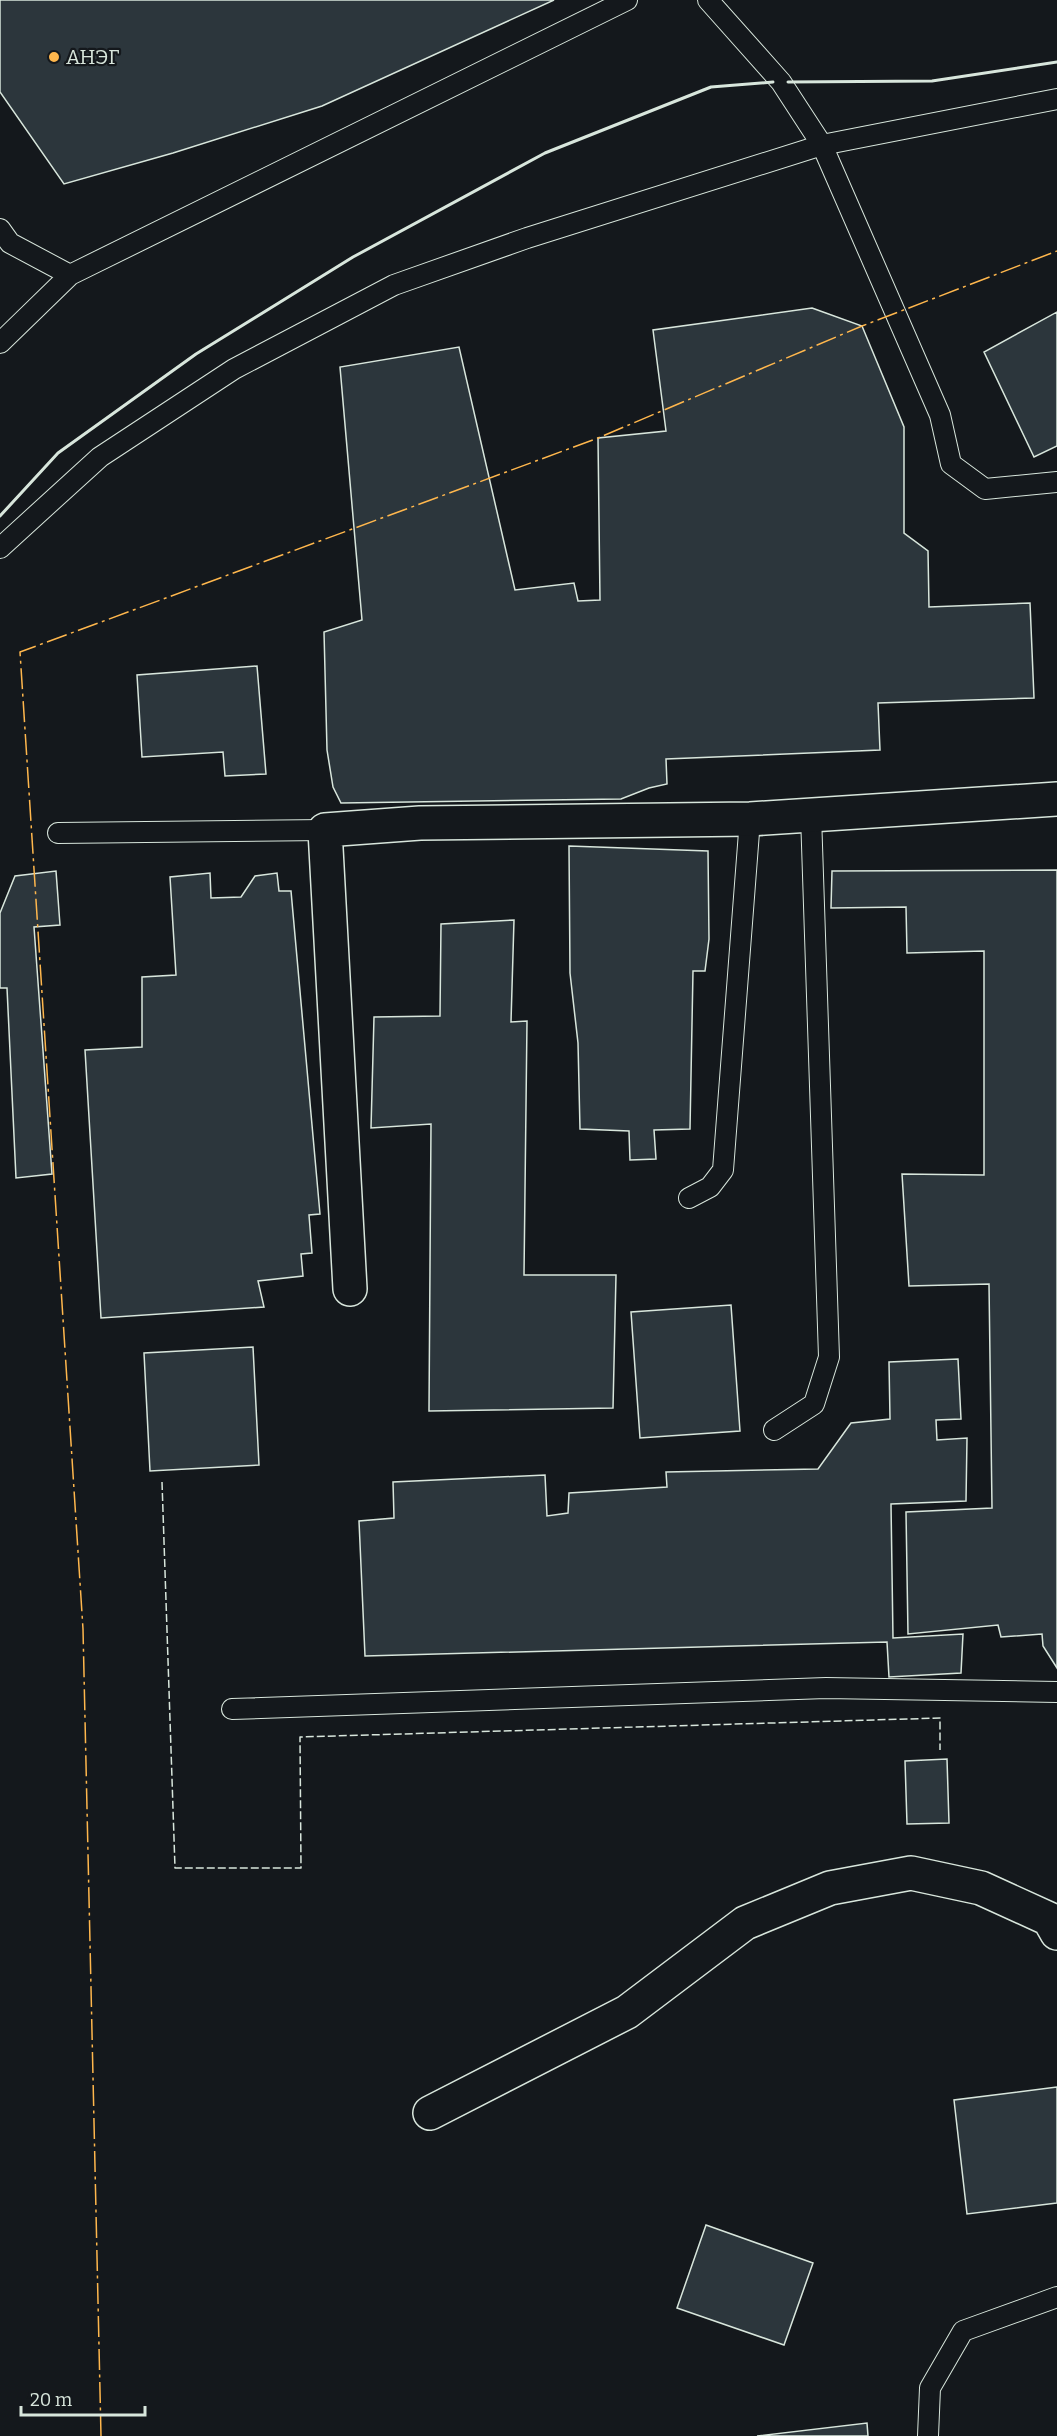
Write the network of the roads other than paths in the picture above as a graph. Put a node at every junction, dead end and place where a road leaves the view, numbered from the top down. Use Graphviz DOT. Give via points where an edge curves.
graph roads {
  1 [pos="627,0"];
  2 [pos="708,0"];
  3 [pos="1057,99"];
  4 [pos="822,145"];
  5 [pos="0,229"];
  6 [pos="70,275"];
  7 [pos="0,343"];
  8 [pos="1057,483"];
  9 [pos="0,548"];
  10 [pos="1057,799"];
  11 [pos="812,815"];
  12 [pos="750,819"];
  13 [pos="325,830"];
  14 [pos="58,833"];
  15 [pos="689,1198"];
  16 [pos="350,1289"];
  17 [pos="774,1430"];
  18 [pos="1057,1692"];
  19 [pos="232,1709"];
  20 [pos="1057,1933"];
  21 [pos="430,2113"];
  22 [pos="1057,2296"];
  23 [pos="928,2436"];
  1 -- 6 [label="lane"];
  2 -- 4 [label="lane" via="781,82"];
  3 -- 4 [label="lane"];
  4 -- 8 [label="lane" via="940,415 951,464 985,489"];
  4 -- 9 [label="lane" via="527,238 394,285 234,369 100,457"];
  5 -- 6 [label="lane" via="10,243"];
  6 -- 7 [label="lane"];
  10 -- 11 [label="street"];
  11 -- 12 [label="street"];
  11 -- 17 [label="lane" via="829,1357 814,1404"];
  12 -- 13 [label="street" via="420,823"];
  12 -- 15 [label="lane" via="723,1170 710,1187"];
  13 -- 14 [label="lane"];
  13 -- 16 [label="street"];
  18 -- 19 [label="lane" via="826,1688"];
  20 -- 21 [label="street" via="1049,1919 981,1888 910,1873 830,1888 745,1923 627,2012"];
  22 -- 23 [label="lane" via="963,2331 930,2388"];
}
